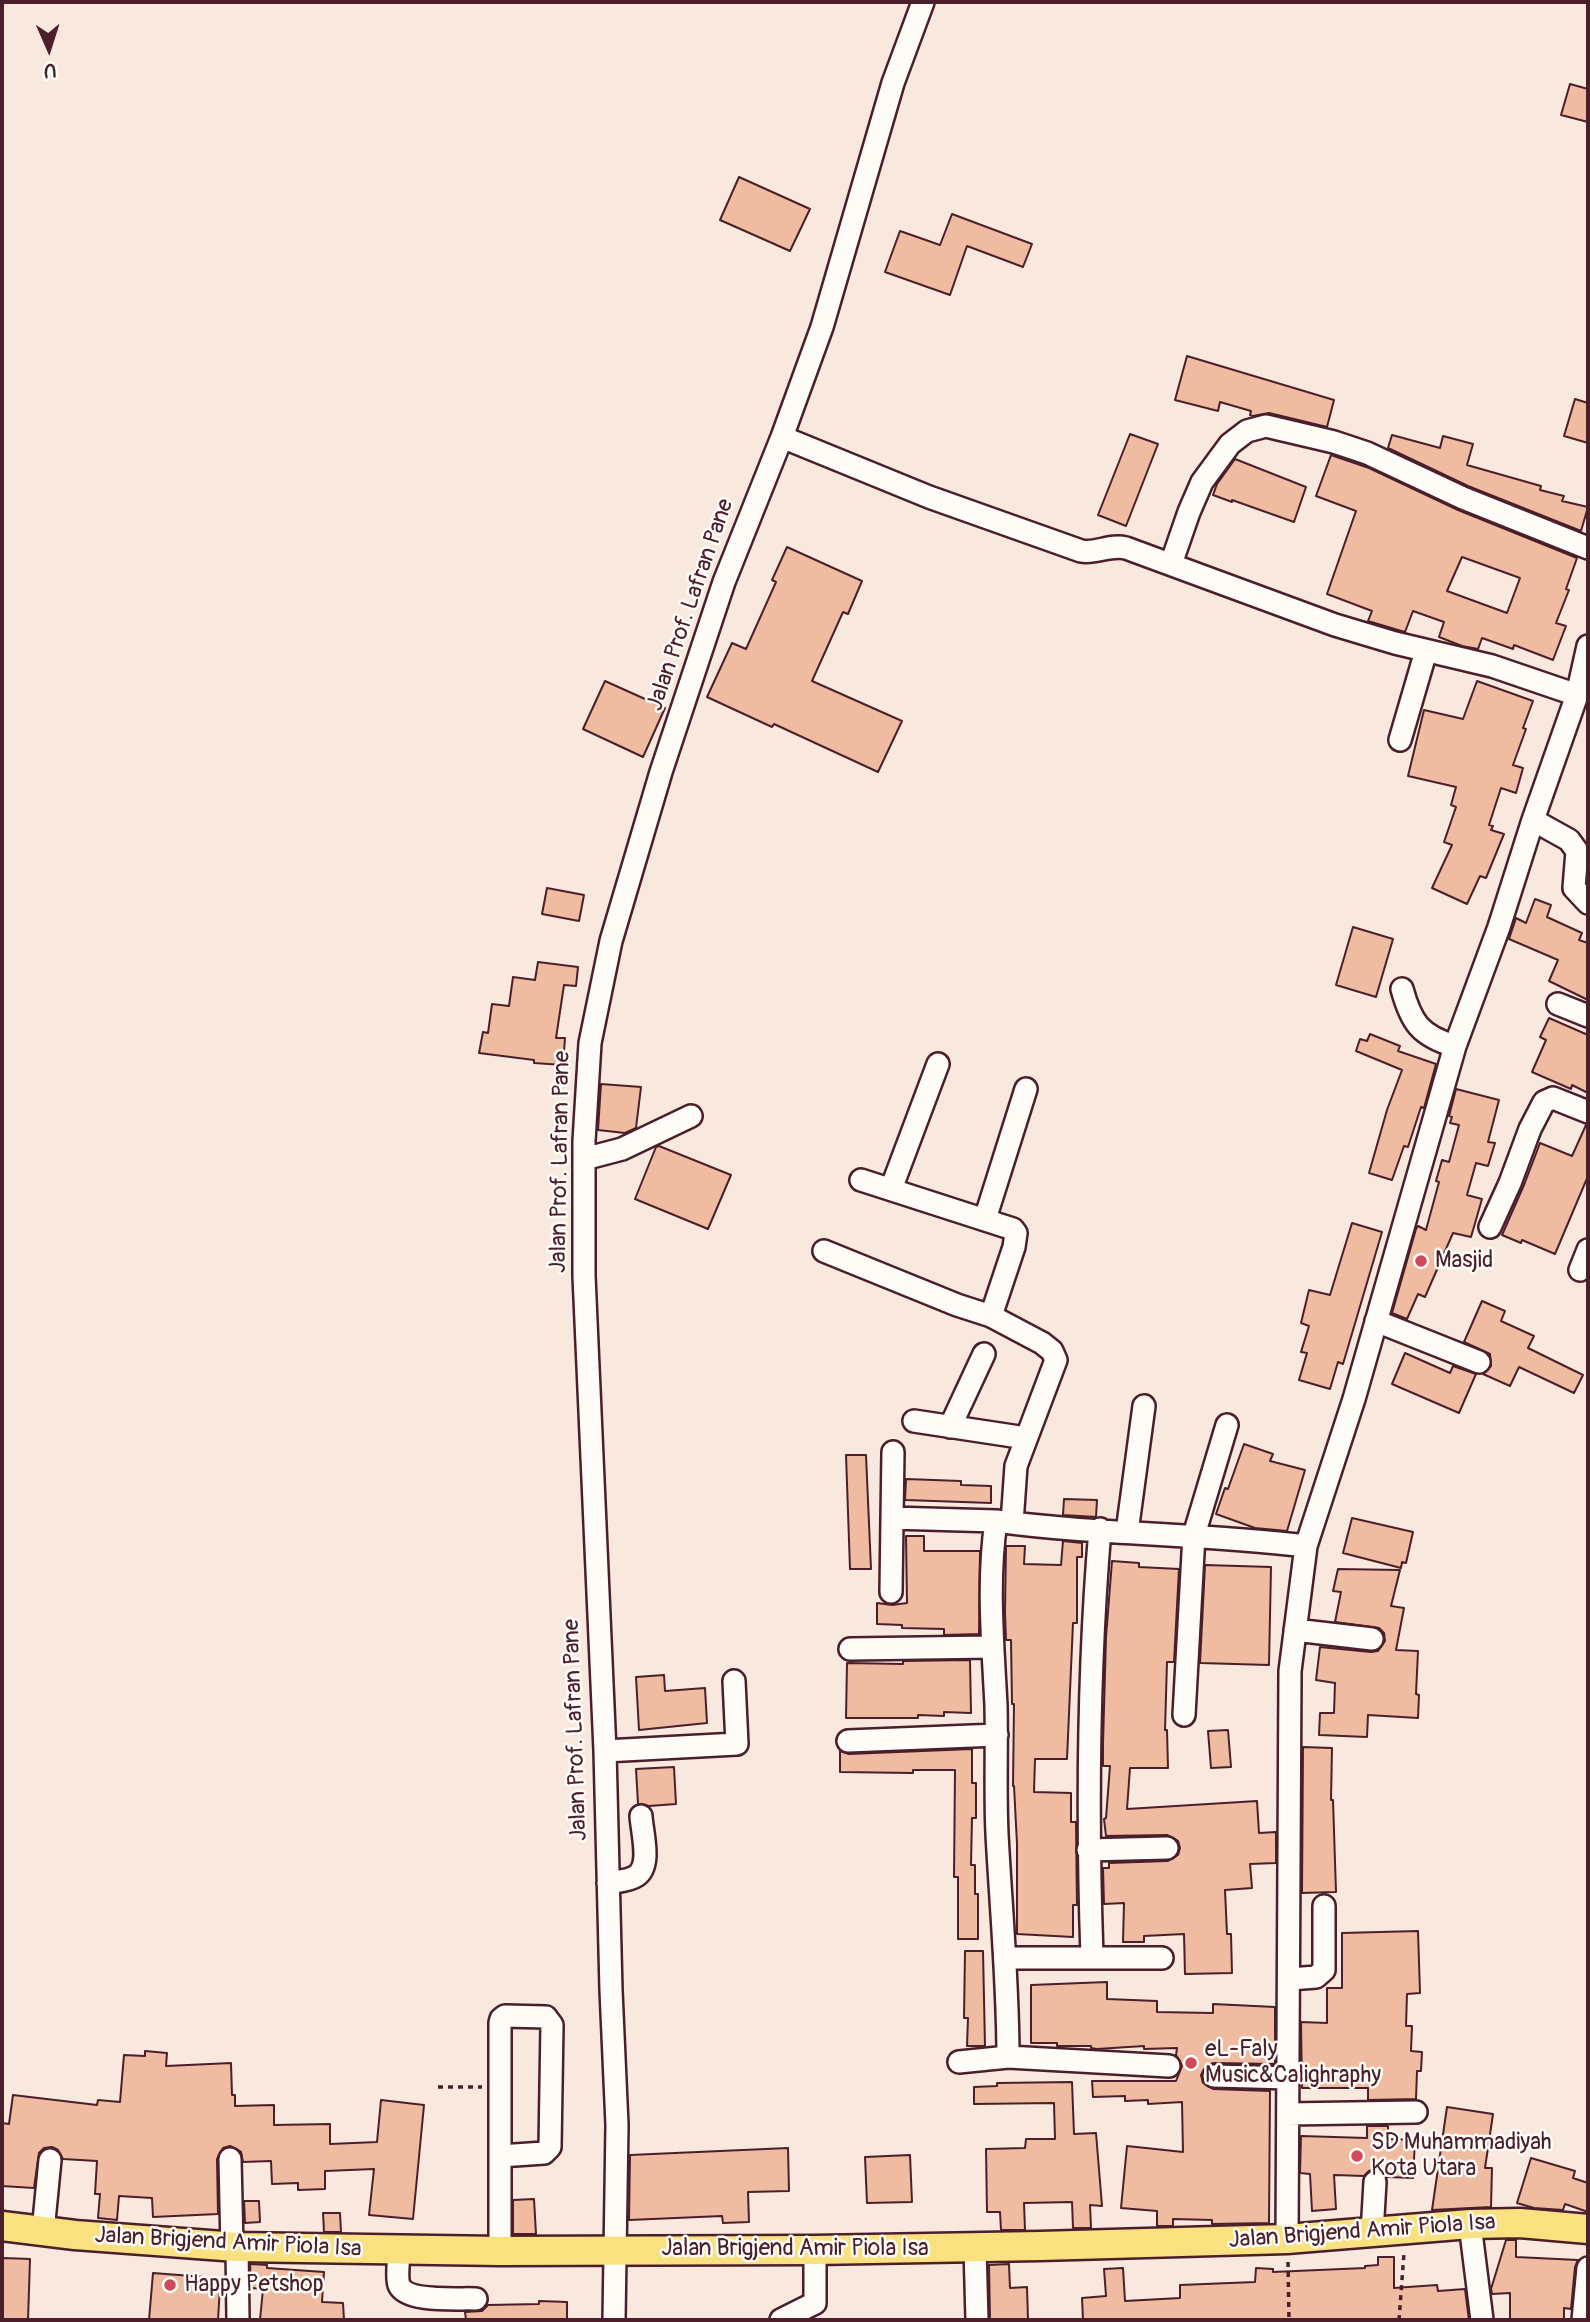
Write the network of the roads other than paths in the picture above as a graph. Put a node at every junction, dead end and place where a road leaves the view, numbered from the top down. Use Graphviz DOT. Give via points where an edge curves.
graph roads {
  1 [pos="923,2"];
  2 [pos="782,437"];
  3 [pos="1588,548"];
  4 [pos="1171,564"];
  5 [pos="1588,646"];
  6 [pos="1426,650"];
  7 [pos="1577,695"];
  8 [pos="1399,740"];
  9 [pos="1533,820"];
  10 [pos="1588,903"];
  11 [pos="1402,989"];
  12 [pos="1558,1004"];
  13 [pos="1588,1016"];
  14 [pos="1455,1046"];
  15 [pos="938,1064"];
  16 [pos="1026,1089"];
  17 [pos="1588,1112"];
  18 [pos="691,1116"];
  19 [pos="584,1159"];
  20 [pos="861,1180"];
  21 [pos="891,1189"];
  22 [pos="985,1219"];
  23 [pos="1490,1227"];
  24 [pos="1588,1250"];
  25 [pos="824,1251"];
  26 [pos="1580,1270"];
  27 [pos="990,1316"];
  28 [pos="1376,1321"];
  29 [pos="985,1354"];
  30 [pos="1479,1362"];
  31 [pos="1144,1406"];
  32 [pos="914,1421"];
  33 [pos="1227,1425"];
  34 [pos="950,1427"];
  35 [pos="1026,1438"];
  36 [pos="893,1452"];
  37 [pos="891,1518"];
  38 [pos="1004,1522"];
  39 [pos="1100,1529"];
  40 [pos="1127,1532"];
  41 [pos="1194,1535"];
  42 [pos="1306,1546"];
  43 [pos="891,1592"];
  44 [pos="1294,1630"];
  45 [pos="1372,1639"];
  46 [pos="992,1647"];
  47 [pos="850,1649"];
  48 [pos="734,1681"];
  49 [pos="1184,1715"];
  50 [pos="997,1735"];
  51 [pos="848,1741"];
  52 [pos="605,1751"];
  53 [pos="641,1816"];
  54 [pos="1167,1848"];
  55 [pos="1088,1850"];
  56 [pos="608,1883"];
  57 [pos="1324,1906"];
  58 [pos="1092,1957"];
  59 [pos="1006,1958"];
  60 [pos="1162,1958"];
  61 [pos="1290,1979"];
  62 [pos="1008,2057"];
  63 [pos="959,2062"];
  64 [pos="1169,2066"];
  65 [pos="1214,2076"];
  66 [pos="1289,2078"];
  67 [pos="1416,2112"];
  68 [pos="1288,2114"];
  69 [pos="500,2156"];
  70 [pos="230,2159"];
  71 [pos="50,2160"];
  72 [pos="1375,2182"];
  73 [pos="1470,2224"];
  74 [pos="2,2226"];
  75 [pos="1588,2229"];
  76 [pos="43,2231"];
  77 [pos="1372,2233"];
  78 [pos="1287,2239"];
  79 [pos="234,2247"];
  80 [pos="975,2248"];
  81 [pos="616,2250"];
  82 [pos="815,2250"];
  83 [pos="399,2251"];
  84 [pos="499,2251"];
  85 [pos="1588,2269"];
  86 [pos="476,2299"];
  87 [pos="238,2320"];
  88 [pos="614,2320"];
  89 [pos="780,2320"];
  90 [pos="977,2320"];
  91 [pos="1482,2320"];
  92 [pos="1583,2320"];
  1 -- 2 [label="street, Jalan Prof. Lafran Pane" via="893,83 822,327"];
  2 -- 4 [label="street" via="929,497 1081,551 1120,546"];
  2 -- 19 [label="street, Jalan Prof. Lafran Pane" via="724,582 611,941 590,1043"];
  3 -- 4 [label="street" via="1367,453 1266,426 1238,437 1202,482"];
  4 -- 6 [label="street" via="1335,625"];
  5 -- 7 [label="street"];
  6 -- 7 [label="street" via="1492,666"];
  6 -- 8 [label="street"];
  7 -- 9 [label="street"];
  9 -- 10 [label="street" via="1569,840 1577,851 1574,888"];
  9 -- 14 [label="street"];
  11 -- 14 [label="street" via="1415,1022 1430,1037"];
  12 -- 13 [label="street"];
  14 -- 28 [label="street"];
  15 -- 21 [label="street"];
  16 -- 22 [label="street"];
  17 -- 23 [label="street" via="1553,1098 1544,1102"];
  18 -- 19 [label="street" via="622,1149"];
  19 -- 52 [label="street, Jalan Prof. Lafran Pane" via="584,1287"];
  20 -- 21 [label="street"];
  21 -- 22 [label="street"];
  22 -- 27 [label="street" via="1016,1234"];
  24 -- 26 [label="street"];
  25 -- 27 [label="street"];
  27 -- 35 [label="street" via="1042,1343 1056,1360"];
  28 -- 30 [label="street"];
  28 -- 42 [label="street"];
  29 -- 34 [label="street"];
  31 -- 40 [label="street"];
  32 -- 34 [label="street"];
  33 -- 41 [label="street"];
  34 -- 35 [label="street"];
  35 -- 38 [label="street"];
  36 -- 37 [label="street"];
  37 -- 38 [label="street"];
  37 -- 43 [label="street"];
  38 -- 39 [label="street"];
  38 -- 46 [label="street" via="990,1567"];
  39 -- 40 [label="street"];
  39 -- 55 [label="street" via="1092,1618"];
  40 -- 41 [label="street"];
  41 -- 42 [label="street"];
  41 -- 49 [label="street"];
  42 -- 44 [label="street"];
  44 -- 45 [label="street"];
  44 -- 61 [label="street" via="1290,1671"];
  46 -- 47 [label="street"];
  46 -- 50 [label="street"];
  48 -- 52 [label="street" via="737,1744"];
  50 -- 51 [label="street"];
  50 -- 59 [label="street" via="997,1831"];
  52 -- 56 [label="street, Jalan Prof. Lafran Pane"];
  53 -- 56 [label="street" via="642,1870 633,1878"];
  54 -- 55 [label="street"];
  55 -- 58 [label="street"];
  56 -- 81 [label="street, Jalan Prof. Lafran Pane" via="617,2124"];
  57 -- 61 [label="street" via="1324,1970 1316,1976"];
  58 -- 59 [label="street"];
  58 -- 60 [label="street"];
  59 -- 62 [label="street"];
  61 -- 66 [label="street"];
  62 -- 63 [label="street"];
  62 -- 64 [label="street"];
  65 -- 66 [label="street"];
  66 -- 68 [label="street"];
  67 -- 68 [label="street"];
  68 -- 78 [label="street"];
  69 -- 69 [label="street" via="544,2153 550,2147 552,2025 547,2017 501,2018"];
  69 -- 84 [label="street"];
  70 -- 79 [label="street"];
  71 -- 76 [label="street"];
  72 -- 77 [label="street"];
  73 -- 75 [label="main road, Jalan Brigjend Amir Piola Isa" via="1530,2223"];
  73 -- 77 [label="main road, Jalan Brigjend Amir Piola Isa"];
  73 -- 91 [label="street"];
  74 -- 76 [label="main road, Jalan Brigjend Amir Piola Isa"];
  76 -- 79 [label="main road, Jalan Brigjend Amir Piola Isa"];
  77 -- 78 [label="main road, Jalan Brigjend Amir Piola Isa"];
  78 -- 80 [label="main road, Jalan Brigjend Amir Piola Isa"];
  79 -- 83 [label="main road, Jalan Brigjend Amir Piola Isa"];
  79 -- 87 [label="street"];
  80 -- 82 [label="main road, Jalan Brigjend Amir Piola Isa"];
  80 -- 90 [label="street"];
  81 -- 82 [label="main road, Jalan Brigjend Amir Piola Isa"];
  81 -- 84 [label="main road, Jalan Brigjend Amir Piola Isa"];
  81 -- 88 [label="street, Jalan Prof. Lafran Pane"];
  82 -- 89 [label="street" via="815,2303"];
  83 -- 84 [label="main road, Jalan Brigjend Amir Piola Isa"];
  83 -- 86 [label="street" via="399,2284 404,2291 419,2298"];
  85 -- 92 [label="street"];
}
